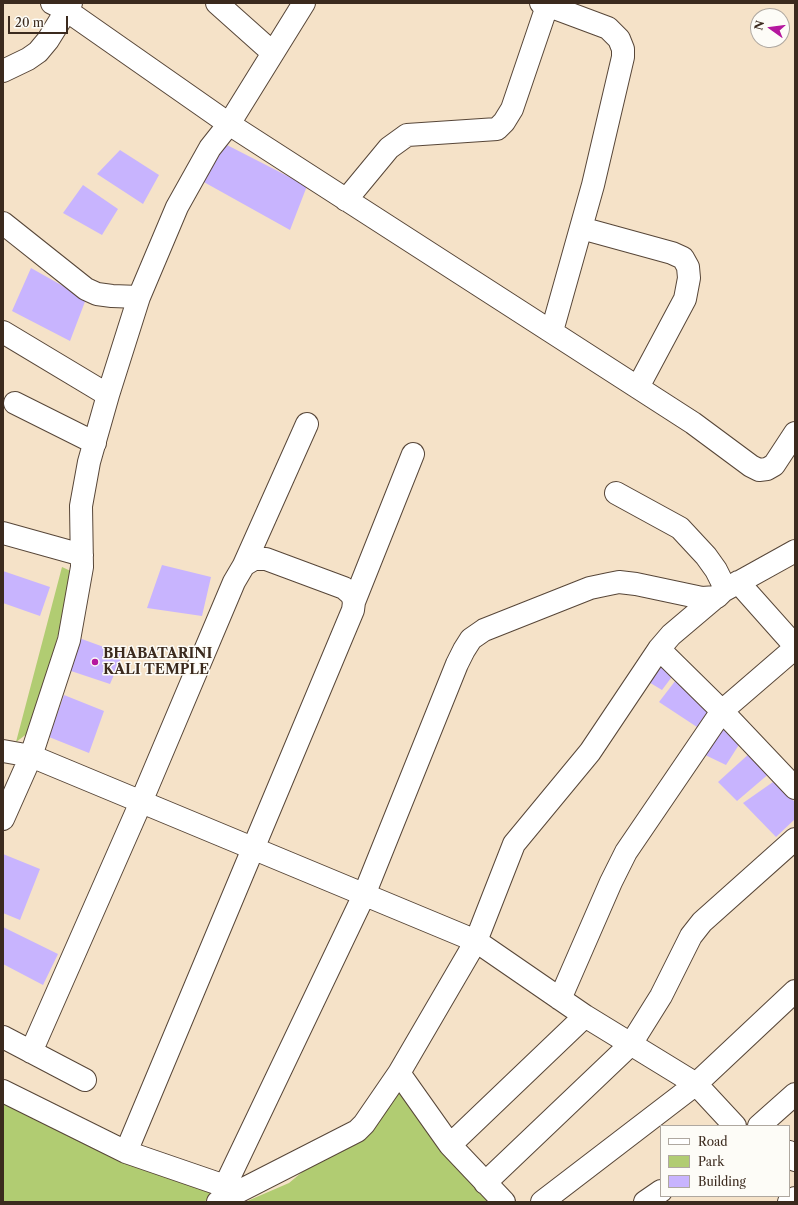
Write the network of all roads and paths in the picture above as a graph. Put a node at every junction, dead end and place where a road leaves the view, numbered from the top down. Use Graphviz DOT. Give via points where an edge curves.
graph roads {
  1 [pos="217,3"];
  2 [pos="304,3"];
  3 [pos="544,4"];
  4 [pos="63,5"];
  5 [pos="273,53"];
  6 [pos="3,71"];
  7 [pos="228,124"];
  8 [pos="346,200"];
  9 [pos="3,223"];
  10 [pos="581,228"];
  11 [pos="140,297"];
  12 [pos="552,331"];
  13 [pos="3,332"];
  14 [pos="638,387"];
  15 [pos="108,395"];
  16 [pos="15,403"];
  17 [pos="307,424"];
  18 [pos="795,434"];
  19 [pos="95,443"];
  20 [pos="412,454"];
  21 [pos="616,493"];
  22 [pos="3,533"];
  23 [pos="795,551"];
  24 [pos="82,555"];
  25 [pos="244,565"];
  26 [pos="731,587"];
  27 [pos="354,602"];
  28 [pos="795,647"];
  29 [pos="659,649"];
  30 [pos="722,711"];
  31 [pos="3,751"];
  32 [pos="31,756"];
  33 [pos="795,788"];
  34 [pos="141,802"];
  35 [pos="3,819"];
  36 [pos="795,838"];
  37 [pos="254,849"];
  38 [pos="364,895"];
  39 [pos="476,941"];
  40 [pos="795,991"];
  41 [pos="560,999"];
  42 [pos="585,1016"];
  43 [pos="3,1037"];
  44 [pos="630,1044"];
  45 [pos="31,1052"];
  46 [pos="399,1073"];
  47 [pos="85,1080"];
  48 [pos="696,1084"];
  49 [pos="3,1091"];
  50 [pos="795,1094"];
  51 [pos="734,1125"];
  52 [pos="761,1125"];
  53 [pos="450,1145"];
  54 [pos="126,1152"];
  55 [pos="485,1183"];
  56 [pos="660,1192"];
  57 [pos="223,1197"];
  58 [pos="795,1198"];
  59 [pos="504,1202"];
  60 [pos="542,1202"];
  61 [pos="645,1202"];
  62 [pos="790,1202"];
  1 -- 5 [label="street"];
  2 -- 5 [label="street"];
  3 -- 8 [label="street" via="512,109 497,129 407,135 389,148"];
  3 -- 10 [label="street" via="608,28 619,38 623,49"];
  4 -- 6 [label="street" via="48,40 38,52"];
  4 -- 7 [label="street"];
  5 -- 7 [label="street"];
  7 -- 8 [label="street"];
  7 -- 11 [label="street" via="210,148 177,207"];
  8 -- 12 [label="street"];
  9 -- 11 [label="street" via="86,289 97,294"];
  10 -- 12 [label="street"];
  10 -- 14 [label="street" via="672,253 683,258 688,267 689,278 685,299"];
  11 -- 15 [label="street"];
  12 -- 14 [label="street"];
  13 -- 15 [label="street"];
  14 -- 18 [label="street" via="759,470 774,465"];
  15 -- 19 [label="street"];
  16 -- 19 [label="street"];
  17 -- 25 [label="street"];
  19 -- 24 [label="street" via="80,506"];
  20 -- 27 [label="street"];
  21 -- 26 [label="street" via="680,528 706,556 725,588"];
  22 -- 24 [label="street"];
  23 -- 26 [label="street"];
  24 -- 32 [label="street" via="69,640"];
  25 -- 27 [label="street" via="254,558 266,559 344,588 352,595"];
  25 -- 34 [label="street" via="234,582"];
  26 -- 28 [label="street"];
  26 -- 29 [label="street" via="671,635"];
  26 -- 38 [label="street" via="717,597 702,598 636,584 609,584 590,588 484,630 472,639 457,664"];
  27 -- 37 [label="street" via="353,610"];
  28 -- 30 [label="street"];
  29 -- 30 [label="street"];
  29 -- 39 [label="street" via="590,752 514,844"];
  30 -- 33 [label="street"];
  30 -- 41 [label="street" via="626,852"];
  31 -- 32 [label="street"];
  32 -- 34 [label="street"];
  32 -- 35 [label="street"];
  34 -- 37 [label="street"];
  34 -- 45 [label="street"];
  36 -- 44 [label="street" via="702,922 691,936 661,996"];
  37 -- 38 [label="street"];
  37 -- 54 [label="street"];
  38 -- 39 [label="street"];
  38 -- 57 [label="street"];
  39 -- 41 [label="street"];
  39 -- 46 [label="street"];
  40 -- 48 [label="street"];
  41 -- 42 [label="street"];
  42 -- 44 [label="street"];
  42 -- 53 [label="street"];
  43 -- 45 [label="street"];
  44 -- 48 [label="street"];
  44 -- 55 [label="street"];
  45 -- 47 [label="street"];
  46 -- 53 [label="street"];
  46 -- 57 [label="street" via="371,1116 357,1130"];
  48 -- 51 [label="street"];
  48 -- 60 [label="street"];
  49 -- 54 [label="street"];
  50 -- 52 [label="street"];
  53 -- 55 [label="street"];
  54 -- 57 [label="street"];
  55 -- 59 [label="street"];
  56 -- 61 [label="street"];
  58 -- 62 [label="street"];
}
